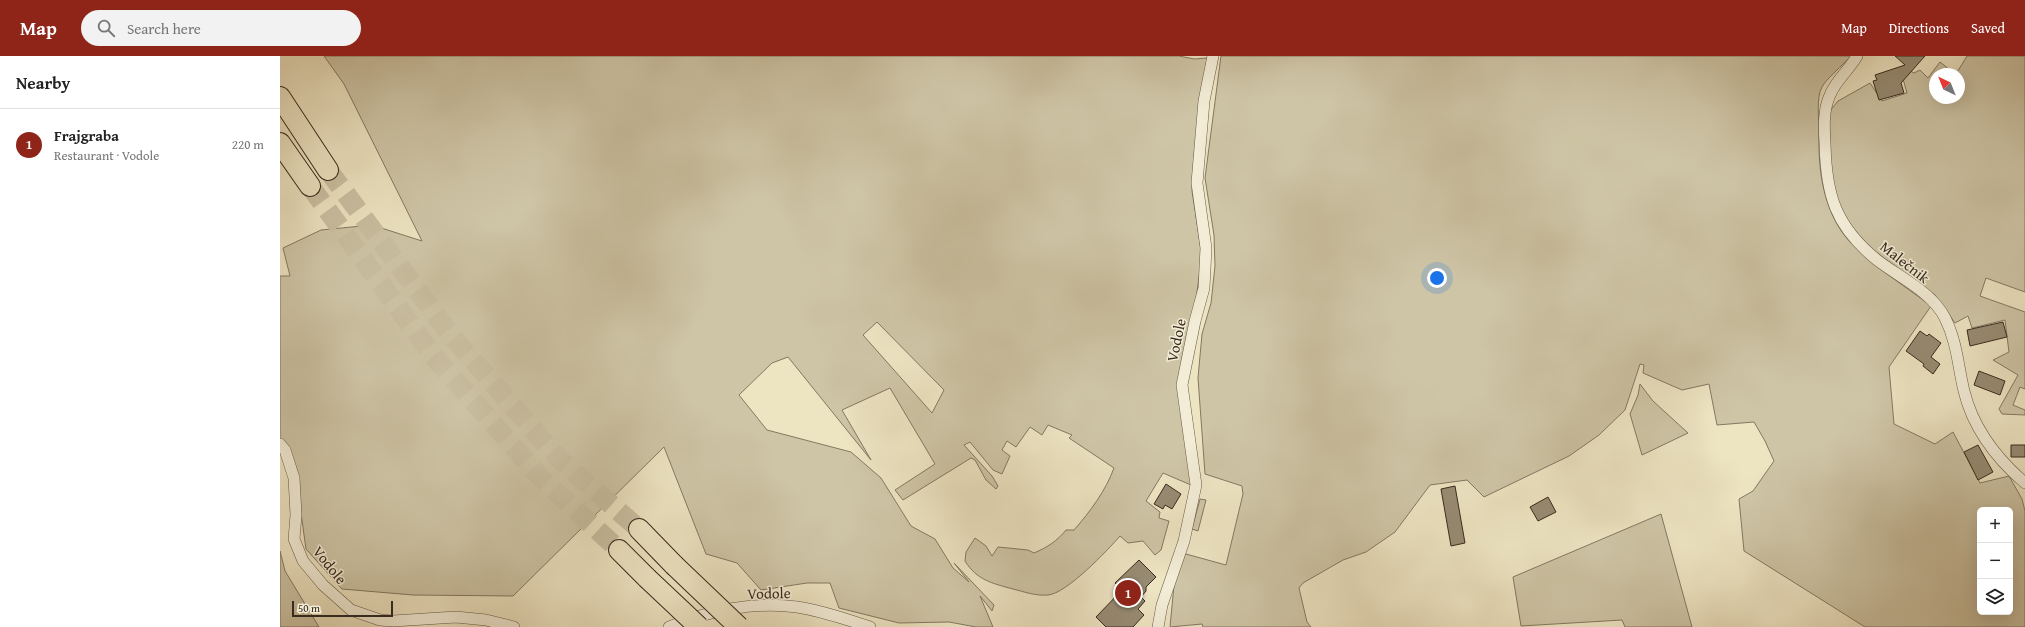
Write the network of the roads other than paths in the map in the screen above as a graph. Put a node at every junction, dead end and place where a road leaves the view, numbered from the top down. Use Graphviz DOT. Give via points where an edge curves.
graph roads {
  1 [pos="1213,56"];
  2 [pos="1857,56"];
  3 [pos="280,97"];
  4 [pos="280,143"];
  5 [pos="328,170"];
  6 [pos="310,186"];
  7 [pos="280,444"];
  8 [pos="2025,483"];
  9 [pos="639,529"];
  10 [pos="619,550"];
  11 [pos="514,627"];
  12 [pos="668,627"];
  13 [pos="699,627"];
  14 [pos="739,627"];
  15 [pos="870,627"];
  16 [pos="1158,627"];
  1 -- 16 [label="street, Vodole" via="1204,101 1197,183 1206,248 1204,288 1182,385 1196,484 1184,541 1162,605"];
  2 -- 8 [label="street, Malečnik" via="1834,86 1827,106 1824,124 1826,175 1832,202 1844,226 1861,246 1939,309 1955,342 1964,391 1976,424 2000,460"];
  3 -- 5 [label="highway"];
  4 -- 6 [label="highway"];
  7 -- 11 [label="street, Vodole" via="285,450 294,478 294,539 303,561 323,585 351,610 380,620 456,617 486,620"];
  9 -- 14 [label="highway, bridge"];
  10 -- 13 [label="highway, bridge"];
  12 -- 15 [label="street, Vodole" via="706,614 767,605 796,607"];
}
